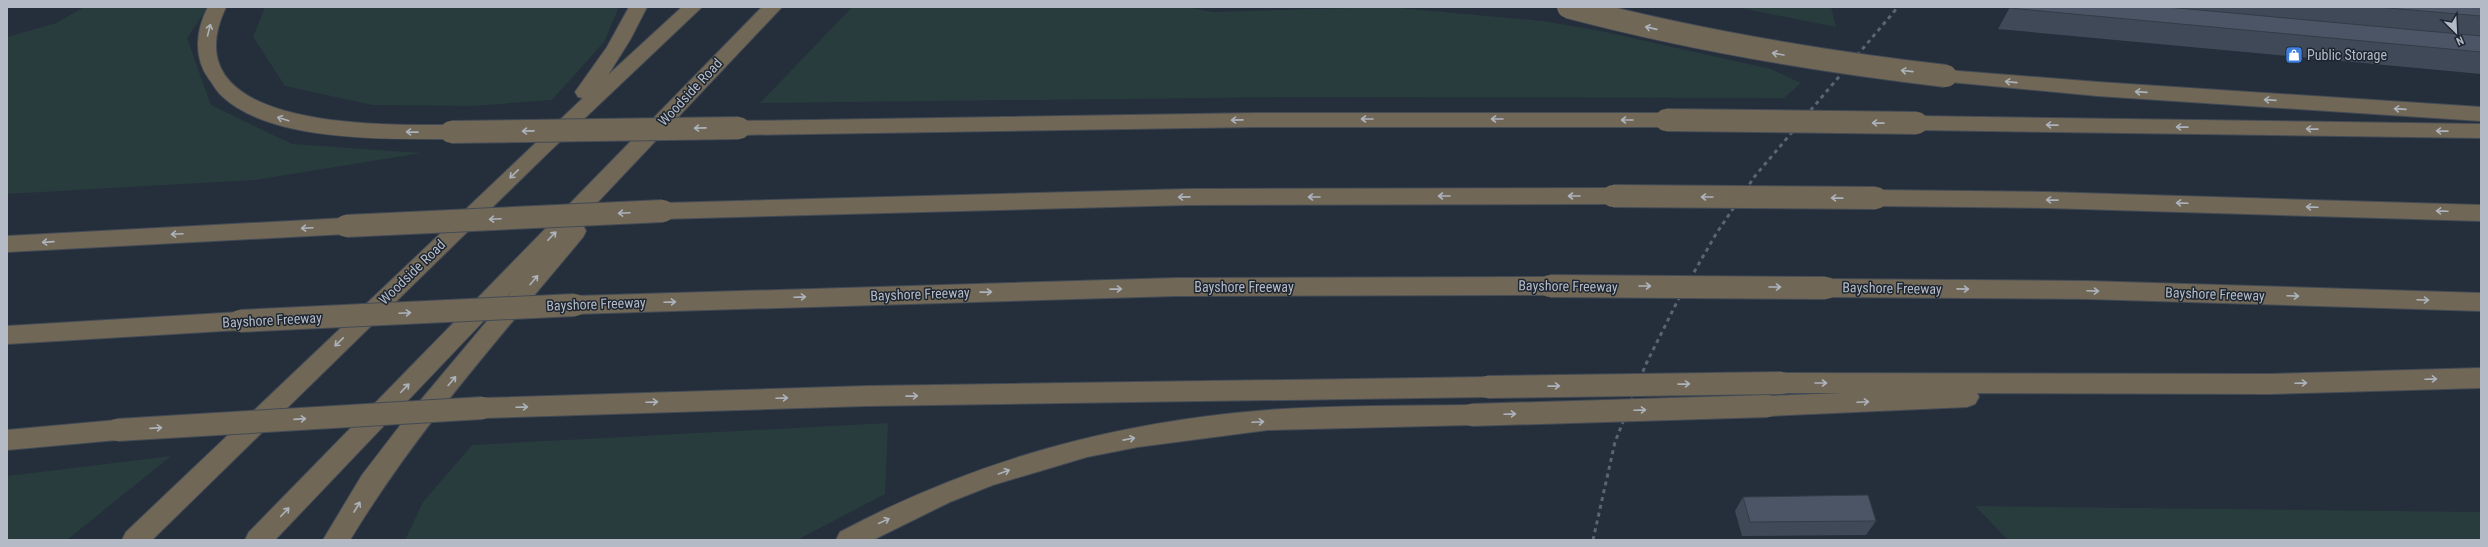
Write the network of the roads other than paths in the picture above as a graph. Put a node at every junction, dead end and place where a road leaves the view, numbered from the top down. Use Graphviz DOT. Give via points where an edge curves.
graph roads {
  1 [pos="217,7"];
  2 [pos="638,7"];
  3 [pos="693,7"];
  4 [pos="773,7"];
  5 [pos="1568,7"];
  6 [pos="682,101"];
  7 [pos="2481,114"];
  8 [pos="2481,132"];
  9 [pos="542,147"];
  10 [pos="2481,212"];
  11 [pos="7,244"];
  12 [pos="2481,302"];
  13 [pos="7,335"];
  14 [pos="2481,378"];
  15 [pos="2270,384"];
  16 [pos="7,440"];
  17 [pos="230,447"];
  18 [pos="123,540"];
  19 [pos="135,540"];
  20 [pos="258,540"];
  21 [pos="336,540"];
  22 [pos="849,540"];
  8 -- 1 [label="highway, one-way, bridge" via="1666,120 1256,120 451,132 343,129 297,123 259,111 233,95 216,78 208,59 208,37"];
  2 -- 9 [label="highway" via="626,33 604,68"];
  3 -- 9 [label="highway, Woodside Road"];
  4 -- 6 [label="highway, Woodside Road"];
  7 -- 5 [label="highway, one-way, bridge" via="2098,89 1946,76 1790,56 1654,29"];
  20 -- 6 [label="highway, Woodside Road, one-way"];
  21 -- 6 [label="highway, one-way" via="371,483 414,426"];
  9 -- 17 [label="highway, Woodside Road, one-way"];
  10 -- 11 [label="highway, one-way, bridge" via="1876,198 1181,198 663,211"];
  13 -- 12 [label="highway, Bayshore Freeway, one-way, bridge" via="575,305 1176,287 1550,286 2087,290"];
  15 -- 14 [label="highway, one-way"];
  16 -- 15 [label="highway, one-way, bridge" via="117,430 484,408 866,396 1782,383"];
  22 -- 15 [label="highway, one-way, bridge" via="936,496 1020,466 1094,446 1168,431 1240,422 1768,406"];
  17 -- 18 [label="highway"];
  17 -- 19 [label="highway, Woodside Road"];
}
